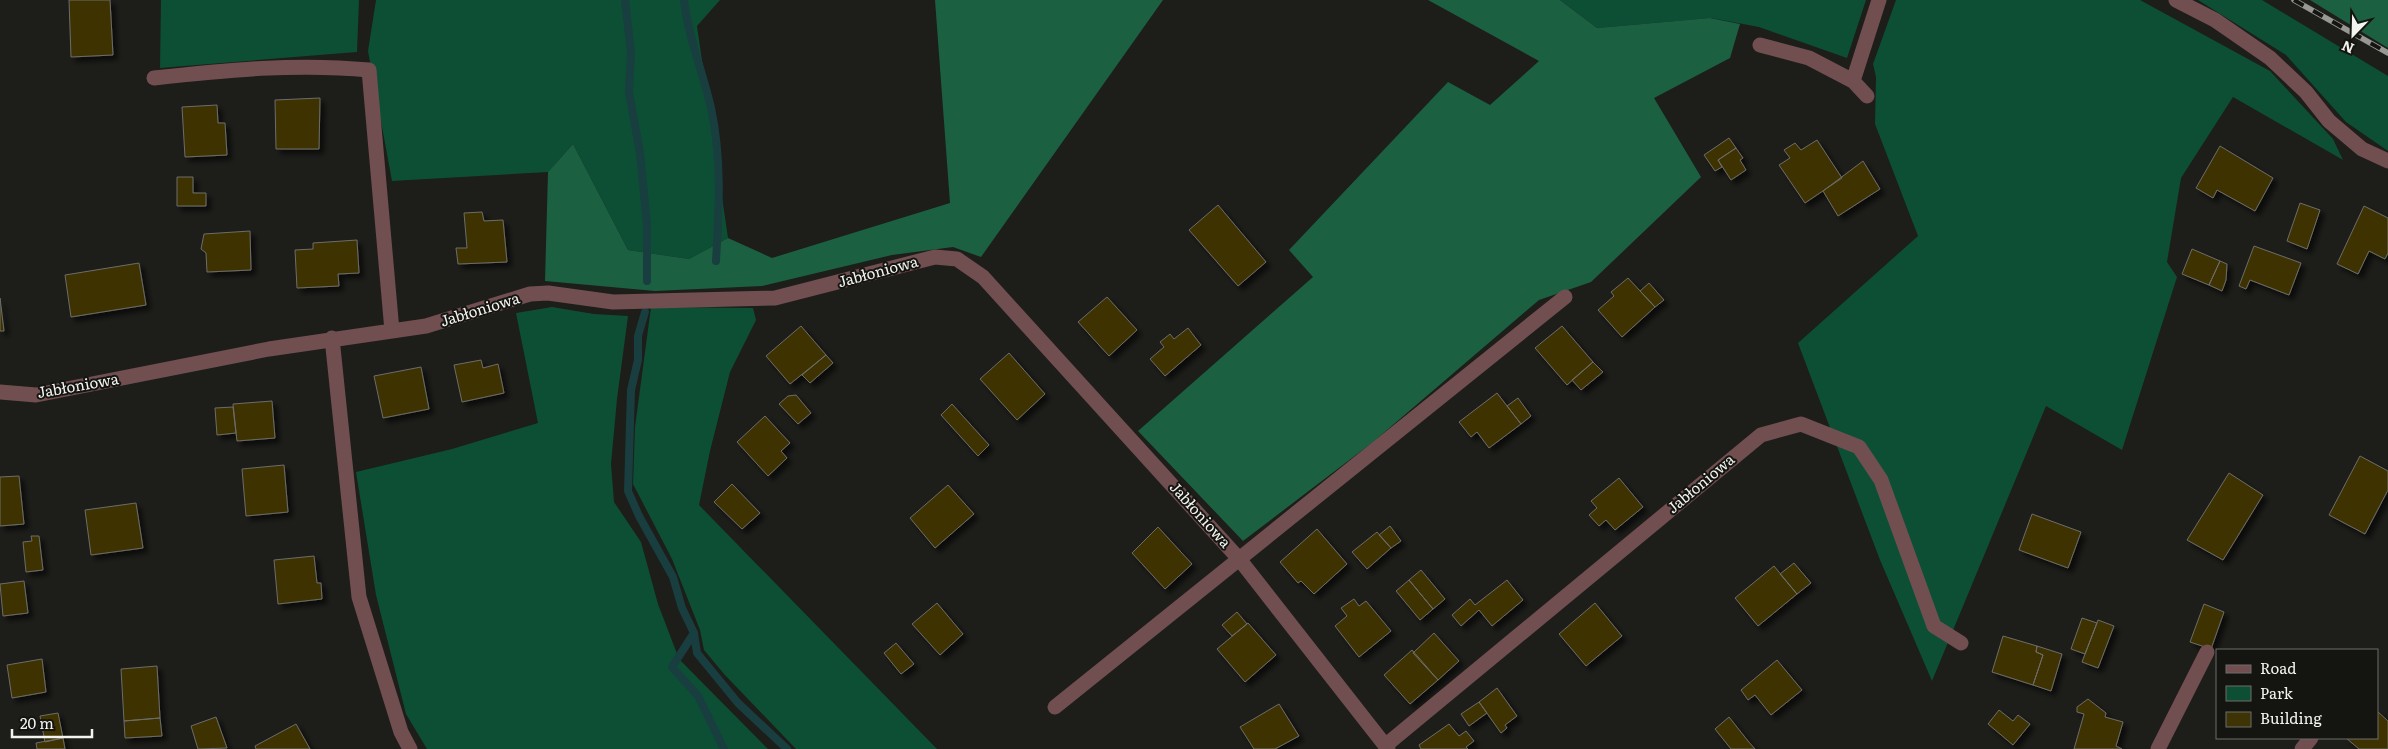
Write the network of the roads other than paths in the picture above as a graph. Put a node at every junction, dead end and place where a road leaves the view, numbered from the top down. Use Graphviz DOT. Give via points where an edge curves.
graph roads {
  1 [pos="1879,0"];
  2 [pos="2176,0"];
  3 [pos="1760,45"];
  4 [pos="154,78"];
  5 [pos="1853,81"];
  6 [pos="1867,96"];
  7 [pos="2388,161"];
  8 [pos="1565,297"];
  9 [pos="392,331"];
  10 [pos="332,338"];
  11 [pos="0,392"];
  12 [pos="1240,560"];
  13 [pos="1961,644"];
  14 [pos="2207,652"];
  15 [pos="1055,707"];
  16 [pos="2310,739"];
  17 [pos="1387,747"];
  18 [pos="410,749"];
  19 [pos="2158,749"];
  20 [pos="2302,749"];
  1 -- 5 [label="street"];
  2 -- 7 [label="street" via="2215,20 2270,58 2306,92 2329,121 2362,149"];
  3 -- 5 [label="street" via="1809,58"];
  4 -- 9 [label="street" via="211,71 332,66 369,70"];
  5 -- 6 [label="street"];
  8 -- 12 [label="street, Jabłoniowa"];
  9 -- 10 [label="street, Jabłoniowa"];
  9 -- 12 [label="street, Jabłoniowa" via="426,326 530,294 548,293 614,302 775,298 935,257 957,259 983,277"];
  10 -- 11 [label="street, Jabłoniowa" via="36,395"];
  10 -- 18 [label="street" via="359,597 401,732"];
  12 -- 15 [label="street, Jabłoniowa"];
  12 -- 17 [label="street, Jabłoniowa"];
  13 -- 17 [label="street, Jabłoniowa" via="1934,626 1880,480 1859,447 1801,424 1760,435"];
  14 -- 19 [label="street"];
  16 -- 20 [label="street"];
}
